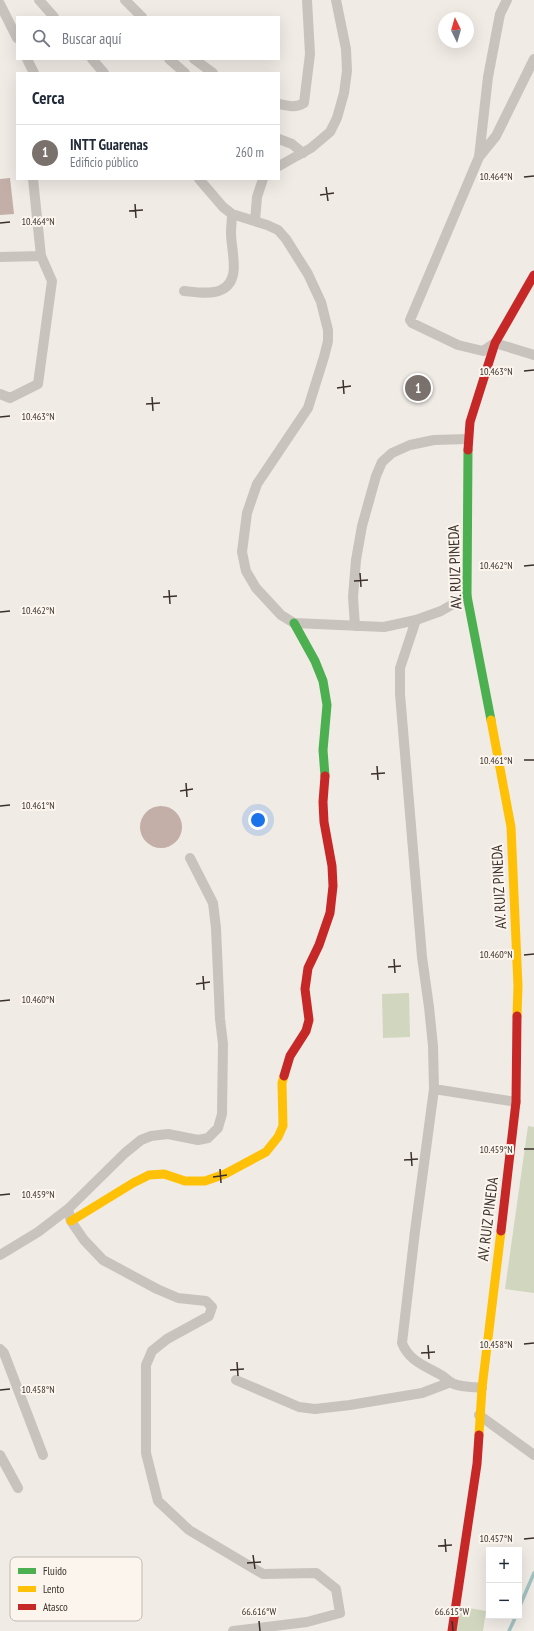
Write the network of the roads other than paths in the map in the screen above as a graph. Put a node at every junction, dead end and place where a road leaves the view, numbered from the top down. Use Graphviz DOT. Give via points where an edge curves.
graph roads {
  1 [pos="39,0"];
  2 [pos="125,0"];
  3 [pos="307,0"];
  4 [pos="336,0"];
  5 [pos="507,0"];
  6 [pos="0,4"];
  7 [pos="53,16"];
  8 [pos="141,16"];
  9 [pos="16,36"];
  10 [pos="534,59"];
  11 [pos="28,60"];
  12 [pos="93,60"];
  13 [pos="170,60"];
  14 [pos="195,60"];
  15 [pos="34,72"];
  16 [pos="103,72"];
  17 [pos="184,72"];
  18 [pos="212,72"];
  19 [pos="280,104"];
  20 [pos="280,139"];
  21 [pos="303,153"];
  22 [pos="479,157"];
  23 [pos="280,165"];
  24 [pos="33,180"];
  25 [pos="200,180"];
  26 [pos="263,180"];
  27 [pos="232,214"];
  28 [pos="255,221"];
  29 [pos="41,256"];
  30 [pos="0,257"];
  31 [pos="534,277"];
  32 [pos="184,291"];
  33 [pos="495,343"];
  34 [pos="534,354"];
  35 [pos="0,394"];
  36 [pos="468,439"];
  37 [pos="467,596"];
  38 [pos="416,620"];
  39 [pos="294,623"];
  40 [pos="356,626"];
  41 [pos="190,858"];
  42 [pos="434,1089"];
  43 [pos="516,1102"];
  44 [pos="68,1209"];
  45 [pos="71,1221"];
  46 [pos="0,1255"];
  47 [pos="0,1349"];
  48 [pos="236,1380"];
  49 [pos="451,1382"];
  50 [pos="482,1388"];
  51 [pos="479,1415"];
  52 [pos="0,1455"];
  53 [pos="43,1455"];
  54 [pos="534,1455"];
  55 [pos="18,1488"];
  56 [pos="233,1631"];
  57 [pos="452,1631"];
  1 -- 7 [label="street"];
  2 -- 8 [label="street"];
  3 -- 19 [label="street" via="310,54 304,103 300,106"];
  4 -- 21 [label="street" via="346,49 347,72 344,93 330,132"];
  5 -- 22 [label="street" via="500,14 488,77"];
  6 -- 9 [label="street"];
  10 -- 22 [label="street" via="496,136"];
  11 -- 15 [label="street"];
  12 -- 16 [label="street"];
  13 -- 17 [label="street"];
  14 -- 18 [label="street"];
  20 -- 21 [label="street" via="292,144"];
  21 -- 23 [label="street"];
  22 -- 33 [label="street" via="410,320 458,345 483,351"];
  24 -- 29 [label="street"];
  25 -- 27 [label="street"];
  26 -- 28 [label="street" via="257,197"];
  27 -- 28 [label="street"];
  27 -- 32 [label="street" via="232,279 228,285 214,292"];
  28 -- 39 [label="street" via="278,230 292,248 321,302 328,330 324,357 308,408 257,484 247,513 242,552 246,571 256,588 281,615"];
  29 -- 30 [label="street"];
  29 -- 35 [label="street" via="52,281 38,384 10,398"];
  31 -- 33 [label="street, AV. RUIZ PINEDA"];
  33 -- 34 [label="street"];
  33 -- 36 [label="street, AV. RUIZ PINEDA" via="470,422"];
  36 -- 37 [label="street, AV. RUIZ PINEDA"];
  36 -- 40 [label="street" via="434,440 410,446 392,452 382,462 362,526 356,560 353,597"];
  37 -- 38 [label="street" via="441,611"];
  37 -- 43 [label="street, AV. RUIZ PINEDA" via="511,827 518,986"];
  38 -- 40 [label="street" via="384,627"];
  38 -- 42 [label="street" via="400,668 400,694 422,957 433,1046"];
  39 -- 40 [label="street"];
  39 -- 45 [label="street" via="315,661 327,705 322,802 333,886 330,913 308,968 305,989 309,1020 306,1031 290,1056 282,1083 283,1126 266,1152 226,1174 205,1181 185,1181 164,1174 149,1175"];
  41 -- 44 [label="street" via="213,903 216,928 223,1044 222,1114 218,1128 208,1138 198,1140 168,1134 140,1140"];
  42 -- 43 [label="street"];
  42 -- 49 [label="street" via="402,1343 405,1351 414,1360"];
  43 -- 50 [label="street, AV. RUIZ PINEDA"];
  44 -- 45 [label="street"];
  44 -- 46 [label="street" via="38,1232"];
  45 -- 56 [label="street" via="84,1240 103,1260 157,1289 178,1298 206,1301 212,1307 209,1316 167,1339 152,1351 146,1365 146,1453 158,1501 189,1530 263,1574 316,1573 336,1589 340,1613 308,1622"];
  47 -- 53 [label="street" via="4,1352"];
  48 -- 49 [label="street" via="299,1407 315,1409 422,1393"];
  49 -- 50 [label="street"];
  50 -- 51 [label="street, AV. RUIZ PINEDA"];
  51 -- 54 [label="street"];
  51 -- 57 [label="street, AV. RUIZ PINEDA" via="477,1464"];
  52 -- 55 [label="street"];
}
